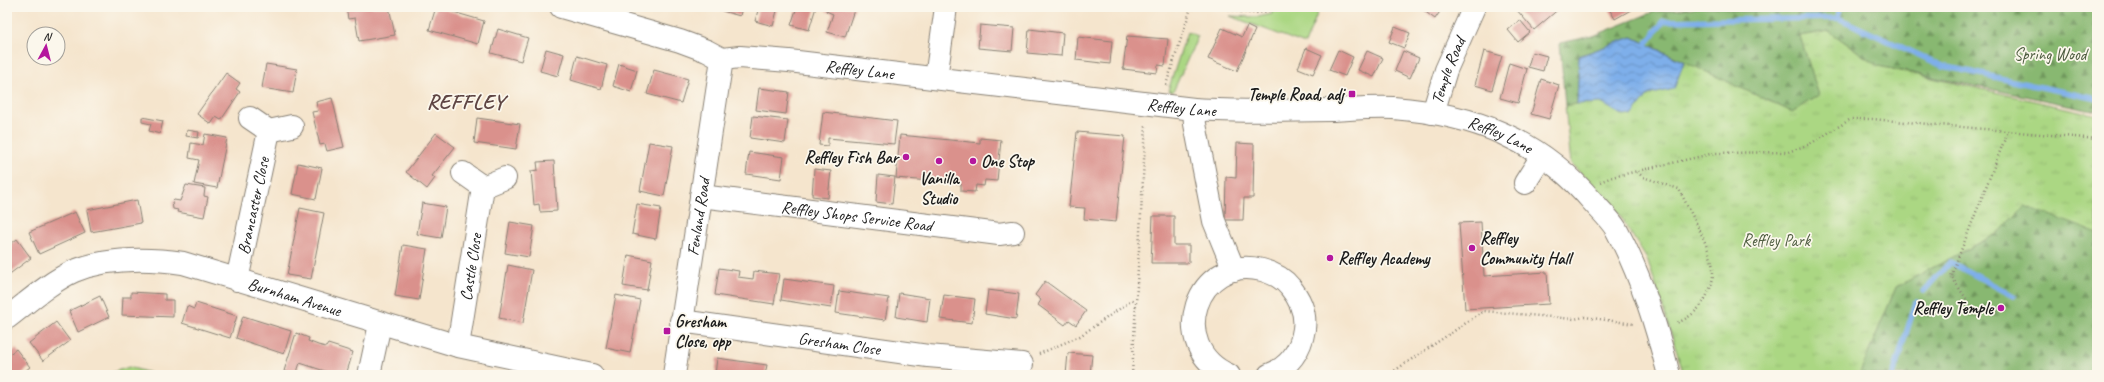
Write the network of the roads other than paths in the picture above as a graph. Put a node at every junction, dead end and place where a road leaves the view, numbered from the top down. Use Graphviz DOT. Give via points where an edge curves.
graph roads {
  1 [pos="561,7"];
  2 [pos="946,7"];
  3 [pos="1474,7"];
  4 [pos="722,59"];
  5 [pos="936,78"];
  6 [pos="1194,109"];
  7 [pos="1433,113"];
  8 [pos="250,118"];
  9 [pos="292,126"];
  10 [pos="269,131"];
  11 [pos="1542,156"];
  12 [pos="463,173"];
  13 [pos="505,178"];
  14 [pos="1525,183"];
  15 [pos="483,187"];
  16 [pos="701,196"];
  17 [pos="1013,232"];
  18 [pos="1234,270"];
  19 [pos="237,280"];
  20 [pos="7,318"];
  21 [pos="682,321"];
  22 [pos="380,324"];
  23 [pos="458,346"];
  24 [pos="1022,364"];
  25 [pos="997,368"];
  26 [pos="369,375"];
  27 [pos="592,375"];
  28 [pos="674,375"];
  29 [pos="1229,375"];
  30 [pos="1269,375"];
  31 [pos="1669,375"];
  1 -- 4 [label="street" via="680,41"];
  2 -- 5 [label="street"];
  3 -- 7 [label="street, Temple Road" via="1446,70"];
  4 -- 5 [label="street, Reffley Lane" via="740,57 789,61"];
  4 -- 16 [label="street, Fenland Road"];
  5 -- 6 [label="street, Reffley Lane"];
  6 -- 7 [label="street, Reffley Lane" via="1236,112 1392,108"];
  6 -- 18 [label="street" via="1214,221"];
  7 -- 11 [label="street, Reffley Lane" via="1476,122 1512,137"];
  8 -- 10 [label="street"];
  9 -- 10 [label="street"];
  10 -- 19 [label="street, Brancaster Close"];
  11 -- 14 [label="street"];
  11 -- 31 [label="street, Reffley Lane" via="1583,190 1615,228 1656,327"];
  12 -- 15 [label="street"];
  13 -- 15 [label="street"];
  15 -- 23 [label="street, Castle Close"];
  16 -- 17 [label="street, Reffley Shops Service Road" via="999,234"];
  16 -- 21 [label="street, Fenland Road"];
  18 -- 29 [label="street" via="1223,274 1206,287 1198,301 1194,316 1195,338 1205,358 1212,366"];
  18 -- 30 [label="street" via="1257,269 1279,277 1296,293 1301,304 1304,326 1298,349 1284,367"];
  19 -- 20 [label="street, Burnham Avenue" via="183,263 154,259 124,259 75,271 47,287"];
  19 -- 22 [label="street, Burnham Avenue"];
  21 -- 25 [label="street, Gresham Close"];
  21 -- 28 [label="street, Fenland Road"];
  22 -- 23 [label="street, Burnham Avenue"];
  22 -- 26 [label="street"];
  23 -- 27 [label="street, Burnham Avenue"];
  24 -- 25 [label="street, Gresham Close"];
}
